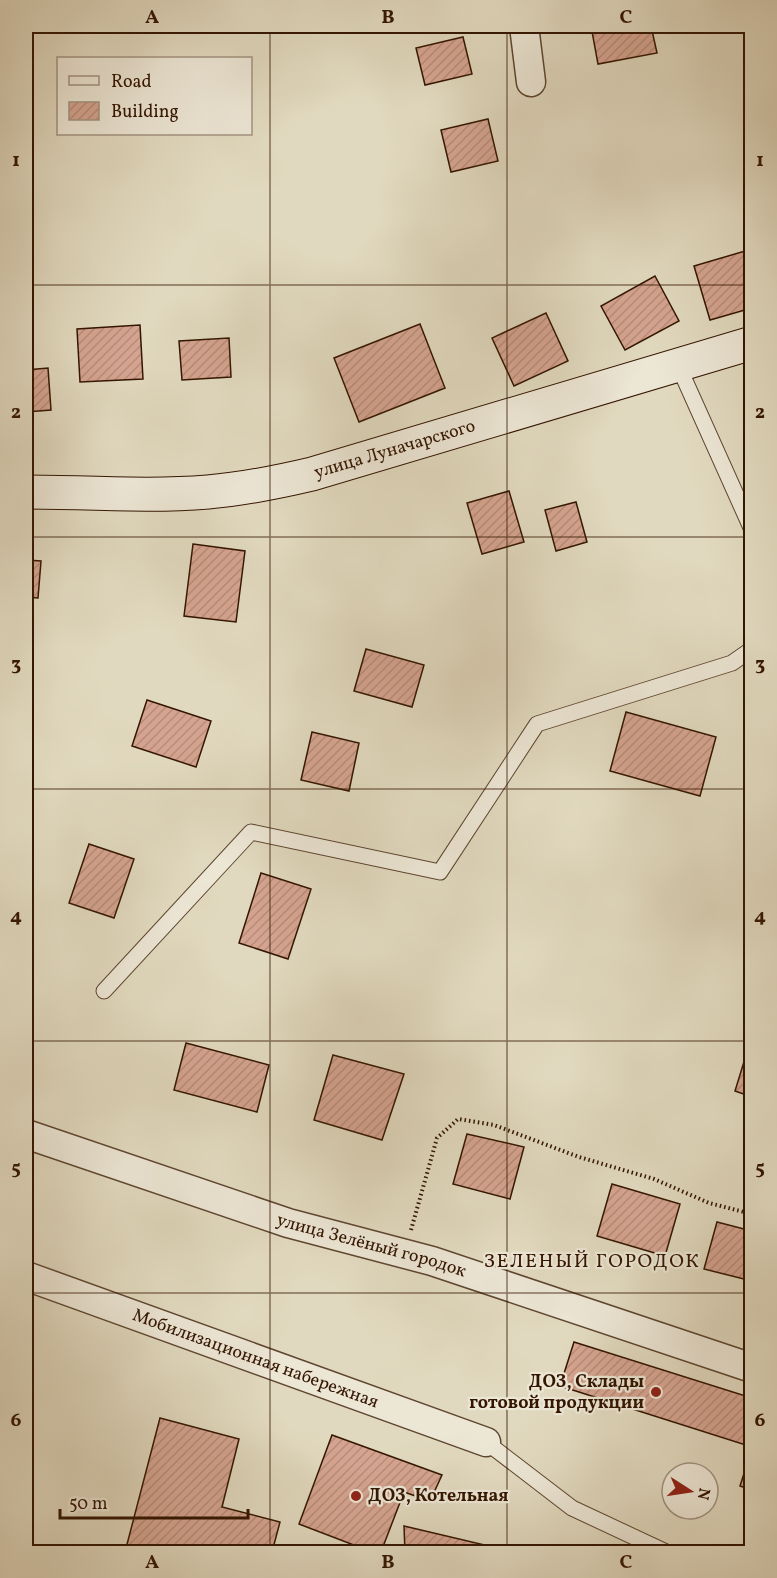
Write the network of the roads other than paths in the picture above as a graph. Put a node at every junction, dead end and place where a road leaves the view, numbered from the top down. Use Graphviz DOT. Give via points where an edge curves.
graph roads {
  1 [pos="524,26"];
  2 [pos="531,82"];
  3 [pos="752,343"];
  4 [pos="678,365"];
  5 [pos="26,492"];
  6 [pos="752,530"];
  7 [pos="752,649"];
  8 [pos="104,991"];
  9 [pos="26,1134"];
  10 [pos="26,1276"];
  11 [pos="752,1368"];
  12 [pos="486,1442"];
  13 [pos="666,1552"];
  1 -- 2 [label="street"];
  3 -- 4 [label="street, улица Луначарского"];
  4 -- 5 [label="street, улица Луначарского" via="270,484 185,493"];
  4 -- 6 [label="lane"];
  7 -- 8 [label="lane" via="732,663 537,724 440,872 251,832"];
  9 -- 11 [label="street, улица Зелёный городок" via="288,1223 400,1252"];
  10 -- 12 [label="street, Мобилизационная набережная"];
  12 -- 13 [label="lane" via="572,1508"];
}
